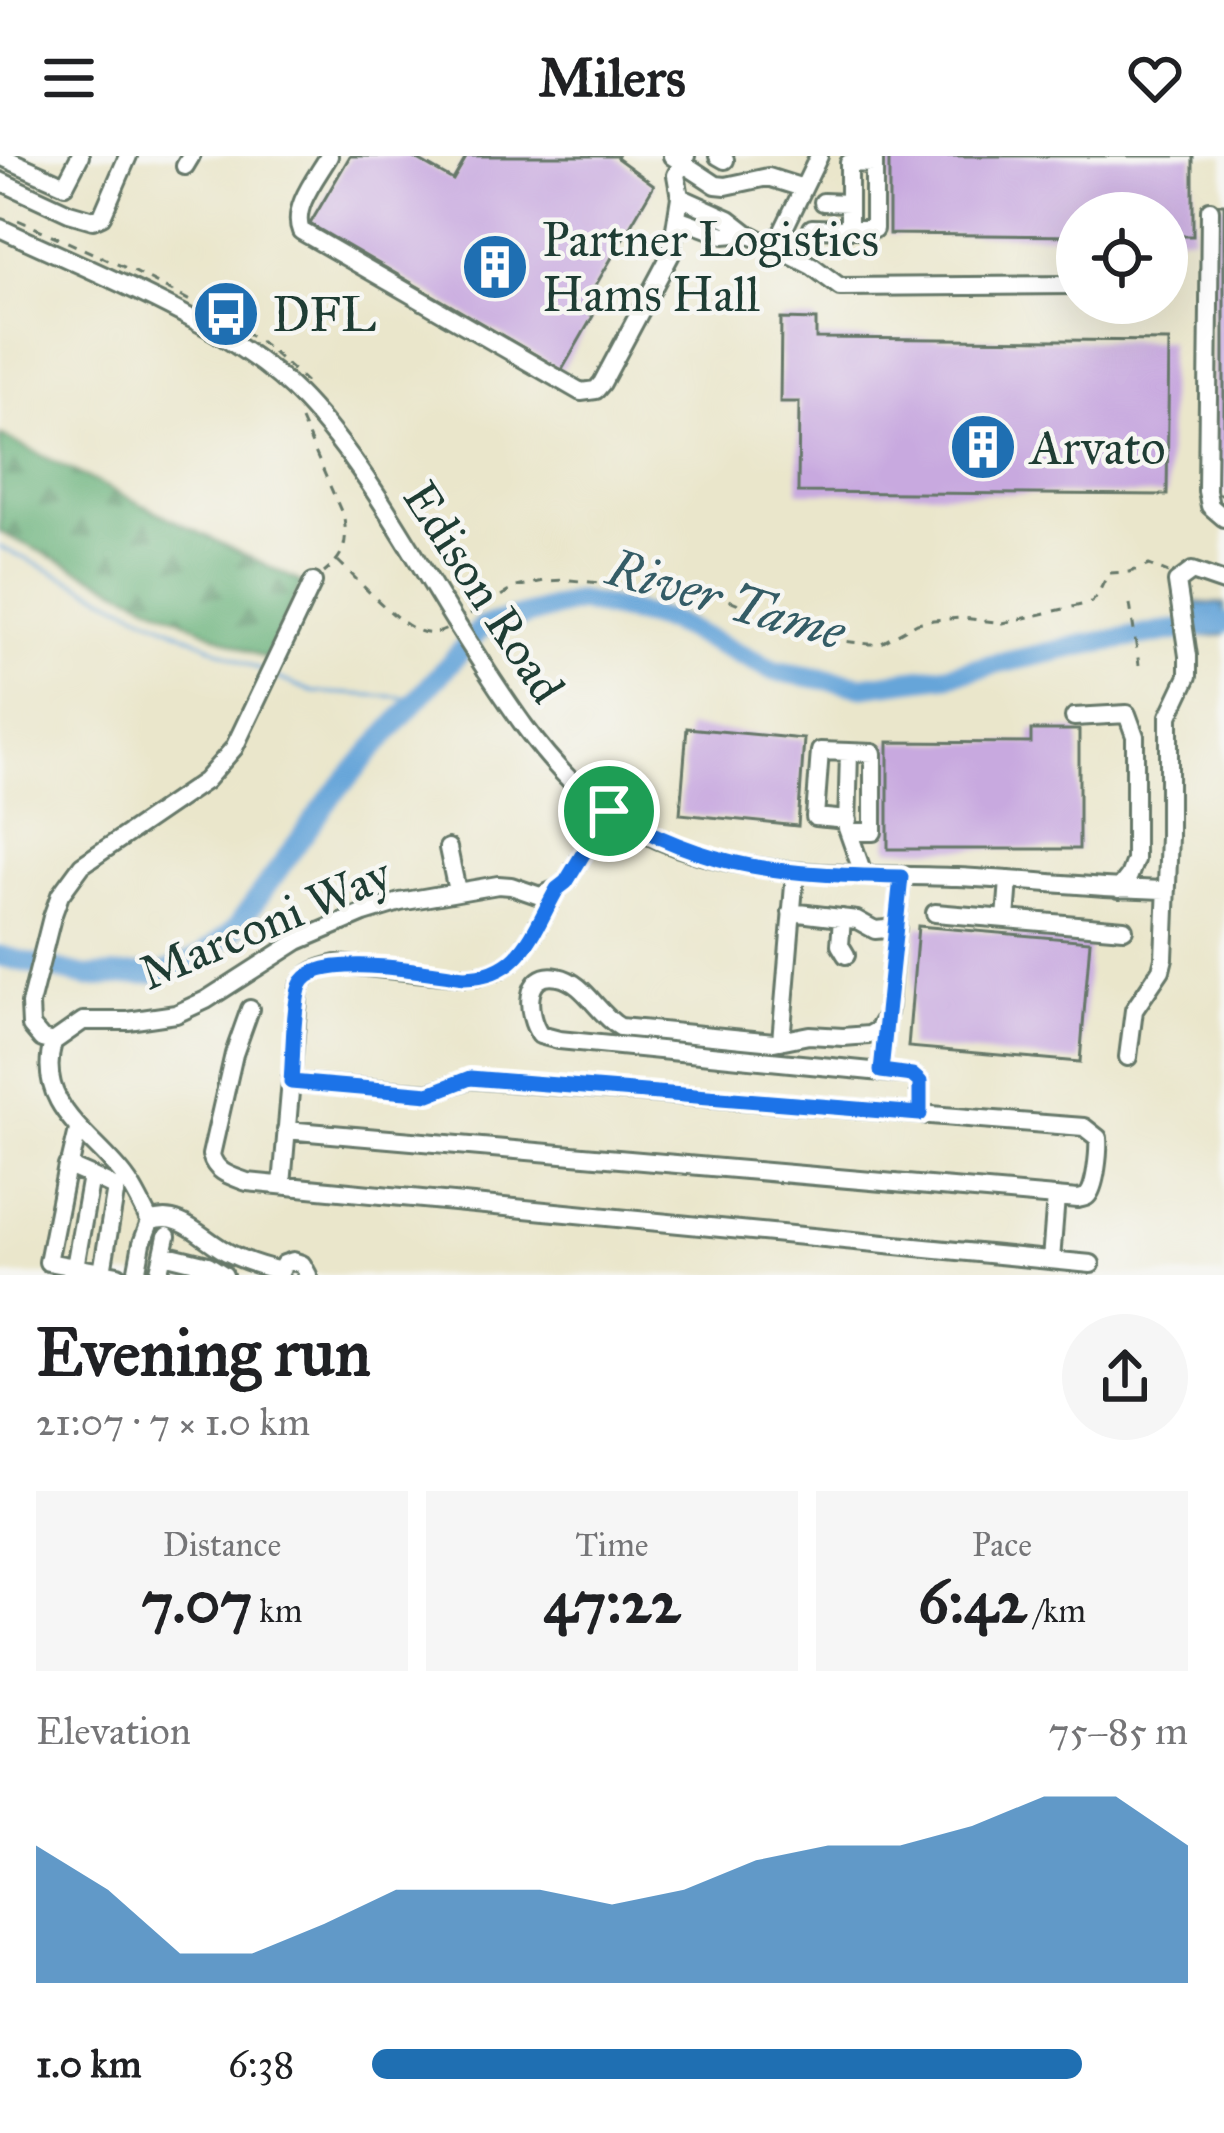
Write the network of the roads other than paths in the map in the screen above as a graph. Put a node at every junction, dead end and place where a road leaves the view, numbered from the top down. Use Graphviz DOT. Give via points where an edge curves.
graph roads {
  1 [pos="0,156"];
  2 [pos="80,156"];
  3 [pos="128,156"];
  4 [pos="329,156"];
  5 [pos="819,156"];
  6 [pos="680,158"];
  7 [pos="874,160"];
  8 [pos="0,181"];
  9 [pos="803,188"];
  10 [pos="680,197"];
  11 [pos="823,202"];
  12 [pos="849,203"];
  13 [pos="1210,210"];
  14 [pos="677,218"];
  15 [pos="9,224"];
  16 [pos="812,228"];
  17 [pos="849,229"];
  18 [pos="747,233"];
  19 [pos="776,247"];
  20 [pos="1056,285"];
  21 [pos="1224,518"];
  22 [pos="313,582"];
  23 [pos="1224,582"];
  24 [pos="1074,717"];
  25 [pos="849,752"];
  26 [pos="609,811"];
  27 [pos="848,826"];
  28 [pos="448,848"];
  29 [pos="795,873"];
  30 [pos="864,876"];
  31 [pos="901,877"];
  32 [pos="1009,880"];
  33 [pos="557,889"];
  34 [pos="1120,889"];
  35 [pos="1167,890"];
  36 [pos="458,891"];
  37 [pos="791,912"];
  38 [pos="935,914"];
  39 [pos="842,918"];
  40 [pos="1006,919"];
  41 [pos="897,928"];
  42 [pos="1124,928"];
  43 [pos="846,955"];
  44 [pos="250,1009"];
  45 [pos="886,1022"];
  46 [pos="781,1041"];
  47 [pos="53,1042"];
  48 [pos="1127,1058"];
  49 [pos="881,1071"];
  50 [pos="291,1082"];
  51 [pos="920,1114"];
  52 [pos="78,1130"];
  53 [pos="286,1130"];
  54 [pos="70,1164"];
  55 [pos="91,1177"];
  56 [pos="282,1185"];
  57 [pos="1056,1197"];
  58 [pos="150,1222"];
  59 [pos="218,1246"];
  60 [pos="1051,1260"];
  61 [pos="1090,1264"];
  62 [pos="74,1267"];
  63 [pos="216,1270"];
  64 [pos="110,1273"];
  65 [pos="279,1273"];
  66 [pos="136,1275"];
  67 [pos="158,1275"];
  68 [pos="308,1275"];
  1 -- 2 [label="street" via="65,185"];
  3 -- 8 [label="street" via="93,220"];
  4 -- 14 [label="street" via="298,214 301,231 580,392 602,383 671,254"];
  5 -- 9 [label="street"];
  6 -- 9 [label="street" via="716,185 768,177"];
  6 -- 10 [label="street"];
  7 -- 12 [label="street" via="849,163"];
  7 -- 17 [label="street" via="874,230"];
  9 -- 19 [label="street"];
  10 -- 14 [label="street"];
  10 -- 18 [label="street"];
  11 -- 12 [label="street"];
  12 -- 17 [label="street"];
  13 -- 21 [label="street" via="1207,491"];
  14 -- 18 [label="street" via="724,235"];
  15 -- 26 [label="street, Edison Road, bridge" via="193,319 305,400 359,469 532,740"];
  16 -- 17 [label="street"];
  18 -- 19 [label="street"];
  19 -- 20 [label="street" via="841,287"];
  22 -- 47 [label="street" via="222,764 82,866 60,895 30,1004 31,1026"];
  23 -- 35 [label="street" via="1192,571 1177,582 1188,676 1168,716"];
  24 -- 34 [label="street" via="1127,714 1135,736 1135,860"];
  25 -- 27 [label="street"];
  25 -- 27 [label="street" via="873,753 873,832"];
  25 -- 27 [label="street" via="820,751 815,817"];
  26 -- 29 [label="street, Edison Road" via="696,854"];
  26 -- 33 [label="street"];
  27 -- 30 [label="street"];
  28 -- 36 [label="street"];
  29 -- 30 [label="street, Edison Road"];
  29 -- 37 [label="street"];
  30 -- 31 [label="street, Edison Road"];
  31 -- 32 [label="street, Edison Road"];
  31 -- 41 [label="street"];
  32 -- 34 [label="street, Edison Road"];
  32 -- 40 [label="street"];
  33 -- 36 [label="street, Marconi Way" via="540,896 511,886"];
  33 -- 50 [label="street" via="500,972 464,977 337,964 310,973 299,987"];
  34 -- 35 [label="street, Edison Road"];
  35 -- 48 [label="street" via="1161,970 1134,1010"];
  36 -- 47 [label="street, Marconi Way" via="330,926 176,1014 82,1022"];
  37 -- 39 [label="street"];
  37 -- 46 [label="street"];
  38 -- 40 [label="street"];
  39 -- 41 [label="street" via="874,930"];
  39 -- 43 [label="street"];
  40 -- 42 [label="street"];
  41 -- 45 [label="street"];
  44 -- 56 [label="street" via="211,1155 229,1176"];
  45 -- 46 [label="street" via="861,1037"];
  45 -- 49 [label="street"];
  46 -- 49 [label="street" via="620,1027 556,976 538,982 529,1004 540,1035 559,1040"];
  47 -- 52 [label="street" via="58,1099"];
  49 -- 51 [label="street" via="920,1082"];
  50 -- 51 [label="street" via="429,1094 470,1078"];
  50 -- 53 [label="street"];
  51 -- 57 [label="street" via="1084,1126 1100,1152 1090,1194"];
  52 -- 54 [label="street"];
  52 -- 58 [label="street" via="128,1181"];
  53 -- 56 [label="street"];
  53 -- 57 [label="street"];
  54 -- 55 [label="street"];
  54 -- 62 [label="street" via="48,1262"];
  55 -- 62 [label="street"];
  55 -- 64 [label="street" via="116,1188"];
  56 -- 60 [label="street"];
  57 -- 60 [label="street"];
  58 -- 59 [label="street" via="176,1219"];
  58 -- 66 [label="street"];
  59 -- 63 [label="street"];
  59 -- 65 [label="street"];
  60 -- 61 [label="street"];
  62 -- 64 [label="street"];
  63 -- 67 [label="street" via="165,1245"];
  65 -- 68 [label="street" via="293,1261"];
}
